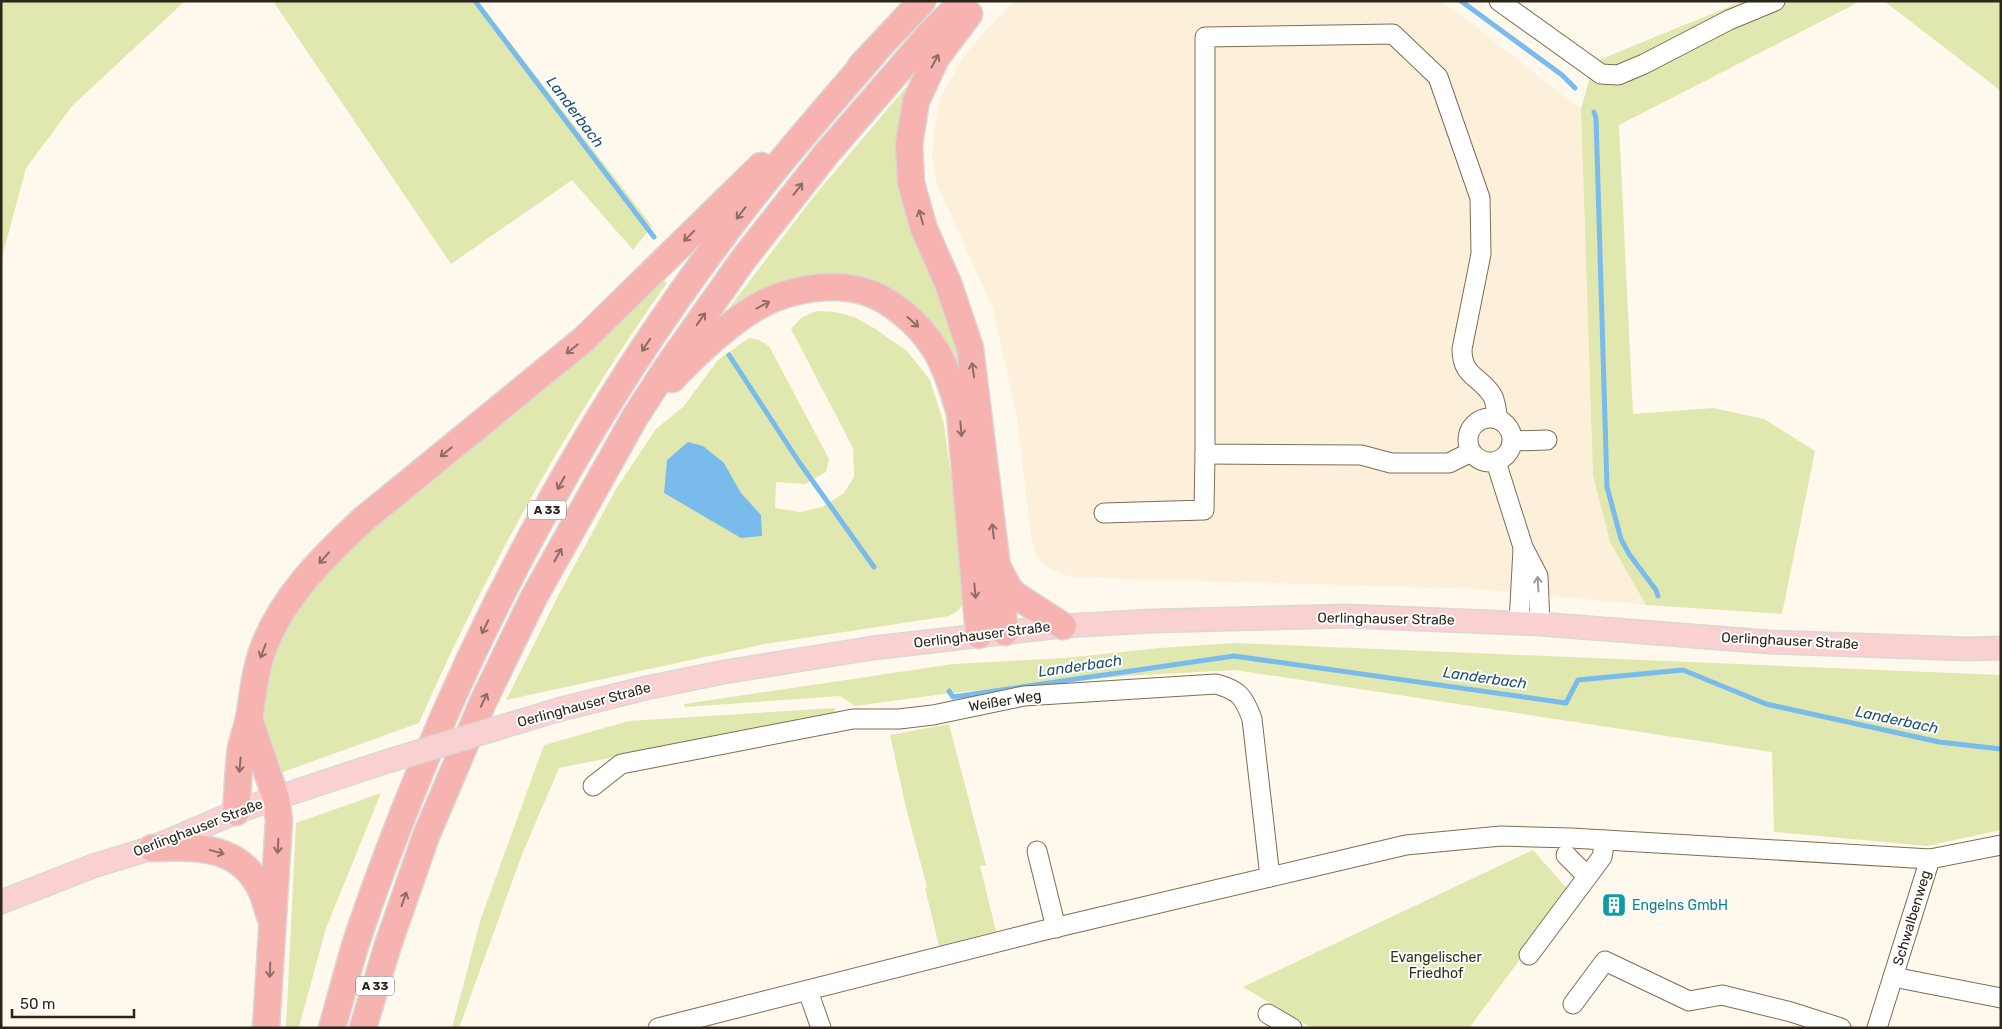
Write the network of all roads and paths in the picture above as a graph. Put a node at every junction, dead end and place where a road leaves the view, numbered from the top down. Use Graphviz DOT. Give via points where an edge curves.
graph roads {
  1 [pos="922,1"];
  2 [pos="963,1"];
  3 [pos="979,1"];
  4 [pos="1499,1"];
  5 [pos="1775,1"];
  6 [pos="873,54"];
  7 [pos="635,417"];
  8 [pos="1498,419"];
  9 [pos="1548,440"];
  10 [pos="1513,441"];
  11 [pos="1471,452"];
  12 [pos="1205,454"];
  13 [pos="1496,462"];
  14 [pos="1104,513"];
  15 [pos="998,568"];
  16 [pos="1530,623"];
  17 [pos="1063,626"];
  18 [pos="1005,632"];
  19 [pos="979,635"];
  20 [pos="2001,648"];
  21 [pos="249,719"];
  22 [pos="593,786"];
  23 [pos="276,798"];
  24 [pos="236,812"];
  25 [pos="1605,840"];
  26 [pos="2001,845"];
  27 [pos="152,848"];
  28 [pos="1037,851"];
  29 [pos="1566,855"];
  30 [pos="1930,860"];
  31 [pos="1587,876"];
  32 [pos="1270,877"];
  33 [pos="1,902"];
  34 [pos="272,922"];
  35 [pos="1056,928"];
  36 [pos="1529,955"];
  37 [pos="1893,977"];
  38 [pos="808,990"];
  39 [pos="2001,998"];
  40 [pos="1573,1004"];
  41 [pos="1268,1014"];
  42 [pos="266,1028"];
  43 [pos="332,1028"];
  44 [pos="363,1028"];
  45 [pos="658,1028"];
  46 [pos="821,1028"];
  47 [pos="1292,1028"];
  48 [pos="1841,1028"];
  49 [pos="1877,1028"];
  1 -- 6 [label="highway, A 33"];
  7 -- 2 [label="highway, A 33, one-way" via="762,234 827,153 930,34"];
  15 -- 3 [label="highway, one-way" via="970,348 948,283 924,229 911,183 909,144 916,101 936,58"];
  4 -- 5 [label="street" via="1601,74 1618,75"];
  6 -- 21 [label="highway, one-way" via="583,340 334,546 279,616 262,653 253,684"];
  6 -- 43 [label="highway, A 33, one-way" via="805,132 718,241 646,346 563,479 507,582 445,711 382,869 355,946"];
  7 -- 19 [label="highway, one-way" via="730,326 766,302 797,291 829,286 863,290 891,304 916,324 935,350 950,380 960,413"];
  44 -- 7 [label="highway, A 33, one-way" via="426,836 483,702 534,597"];
  8 -- 10 [label="street" via="1509,427"];
  8 -- 11 [label="street" via="1484,418 1473,425 1467,438"];
  8 -- 12 [label="street" via="1492,396 1462,361 1481,254 1480,198 1438,77 1393,34 1205,37"];
  9 -- 10 [label="street"];
  10 -- 13 [label="street" via="1508,454"];
  11 -- 12 [label="street" via="1449,463 1391,463 1360,455"];
  11 -- 13 [label="street" via="1482,461"];
  12 -- 14 [label="street" via="1204,510"];
  13 -- 16 [label="street" via="1523,547"];
  15 -- 17 [label="highway" via="1015,595"];
  15 -- 18 [label="highway"];
  16 -- 17 [label="main road, Oerlinghauser Straße" via="1347,616"];
  16 -- 20 [label="main road, Oerlinghauser Straße" via="1769,642"];
  17 -- 18 [label="main road, Oerlinghauser Straße"];
  18 -- 19 [label="main road, Oerlinghauser Straße"];
  19 -- 23 [label="main road, Oerlinghauser Straße, bridge" via="873,648 646,688 561,709"];
  21 -- 23 [label="highway"];
  21 -- 24 [label="highway, one-way" via="242,747"];
  22 -- 32 [label="street, Weißer Weg" via="621,764 853,719 933,715 1024,696 1216,684 1238,693 1247,704 1252,719"];
  23 -- 24 [label="main road, Oerlinghauser Straße"];
  23 -- 34 [label="highway, one-way" via="280,820"];
  24 -- 27 [label="main road, Oerlinghauser Straße"];
  25 -- 30 [label="street"];
  25 -- 31 [label="street" via="1602,857"];
  25 -- 32 [label="street" via="1501,836 1406,845"];
  26 -- 30 [label="street"];
  27 -- 33 [label="main road, Oerlinghauser Straße" via="93,866"];
  27 -- 34 [label="highway, one-way" via="204,849 234,859 261,889"];
  28 -- 35 [label="street"];
  29 -- 31 [label="street"];
  30 -- 37 [label="street, Schwalbenweg"];
  31 -- 36 [label="street"];
  32 -- 35 [label="street"];
  34 -- 42 [label="highway, one-way"];
  35 -- 38 [label="street"];
  37 -- 39 [label="street, Schwalbenweg"];
  37 -- 49 [label="street, Schwalbenweg"];
  38 -- 45 [label="street"];
  38 -- 46 [label="street"];
  40 -- 48 [label="street" via="1605,961 1689,1001 1722,995"];
  41 -- 47 [label="street"];
}
